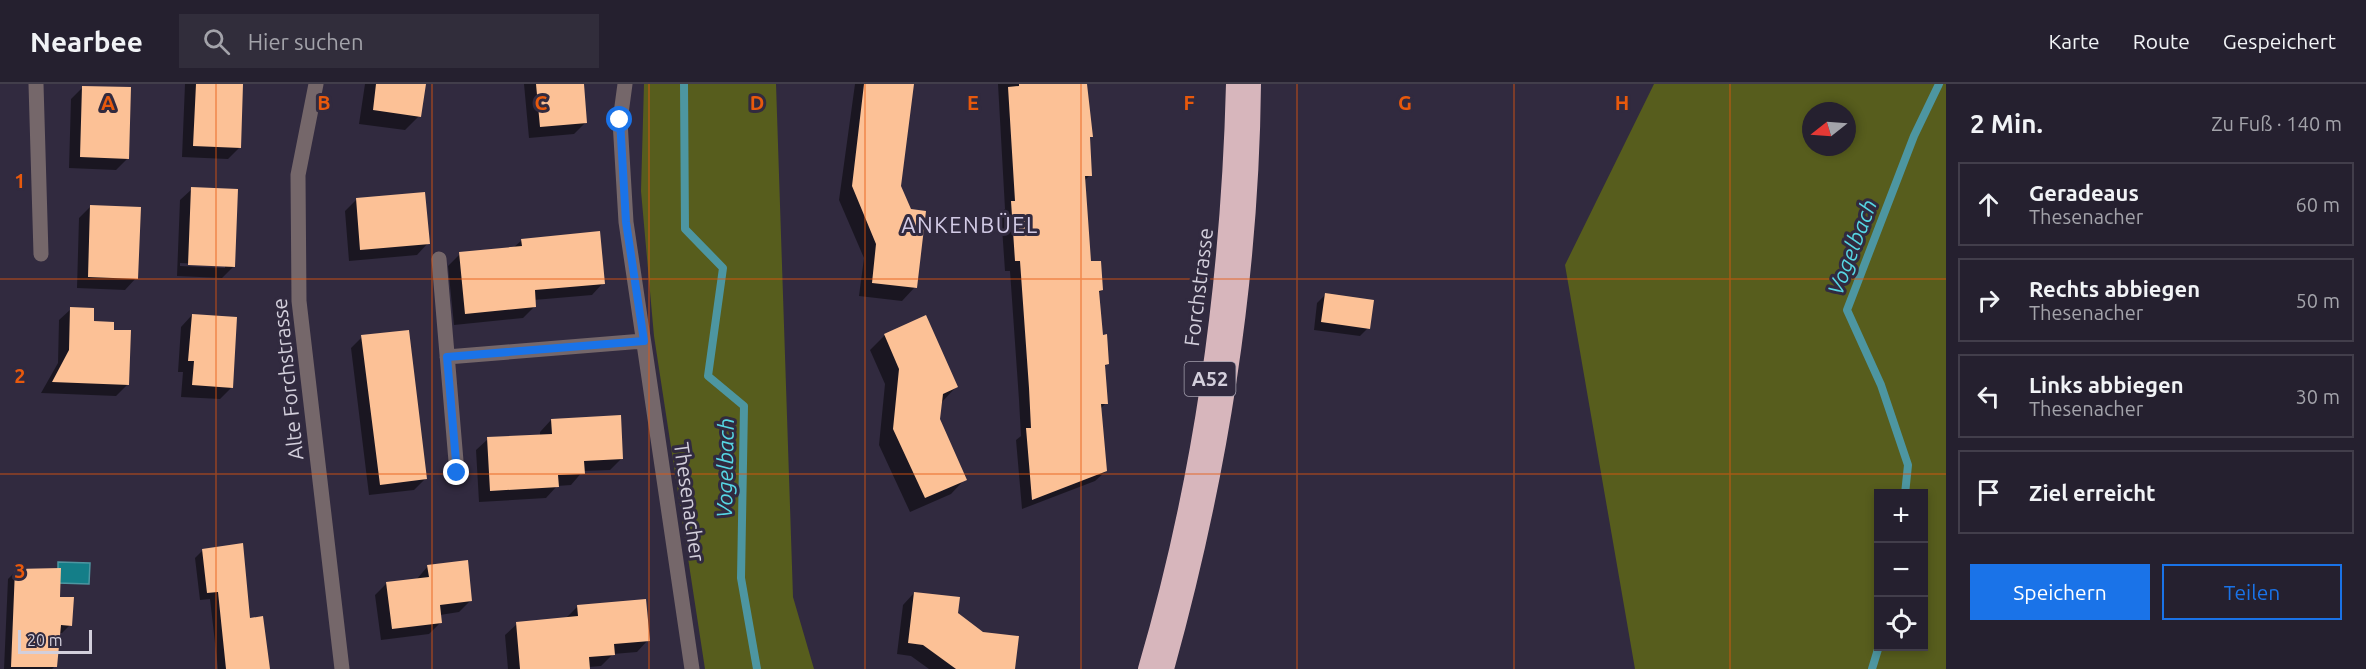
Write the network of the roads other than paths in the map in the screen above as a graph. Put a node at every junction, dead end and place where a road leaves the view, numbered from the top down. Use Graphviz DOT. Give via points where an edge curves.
graph roads {
  1 [pos="36,84"];
  2 [pos="316,84"];
  3 [pos="625,84"];
  4 [pos="1234,84"];
  5 [pos="1252,84"];
  6 [pos="41,254"];
  7 [pos="439,259"];
  8 [pos="644,341"];
  9 [pos="447,357"];
  10 [pos="457,473"];
  11 [pos="342,669"];
  12 [pos="693,669"];
  13 [pos="1147,669"];
  14 [pos="1165,669"];
  1 -- 6 [label="street"];
  2 -- 11 [label="street, Alte Forchstrasse" via="298,175 299,301"];
  3 -- 8 [label="street, Thesenacher" via="620,120 626,222"];
  4 -- 13 [label="highway, Forchstrasse / A52" via="1229,226 1220,313 1177,555"];
  5 -- 14 [label="highway, Forchstrasse / A52" via="1246,225 1224,409 1207,501"];
  7 -- 9 [label="street"];
  8 -- 9 [label="street"];
  8 -- 12 [label="street, Thesenacher"];
  9 -- 10 [label="street"];
}
